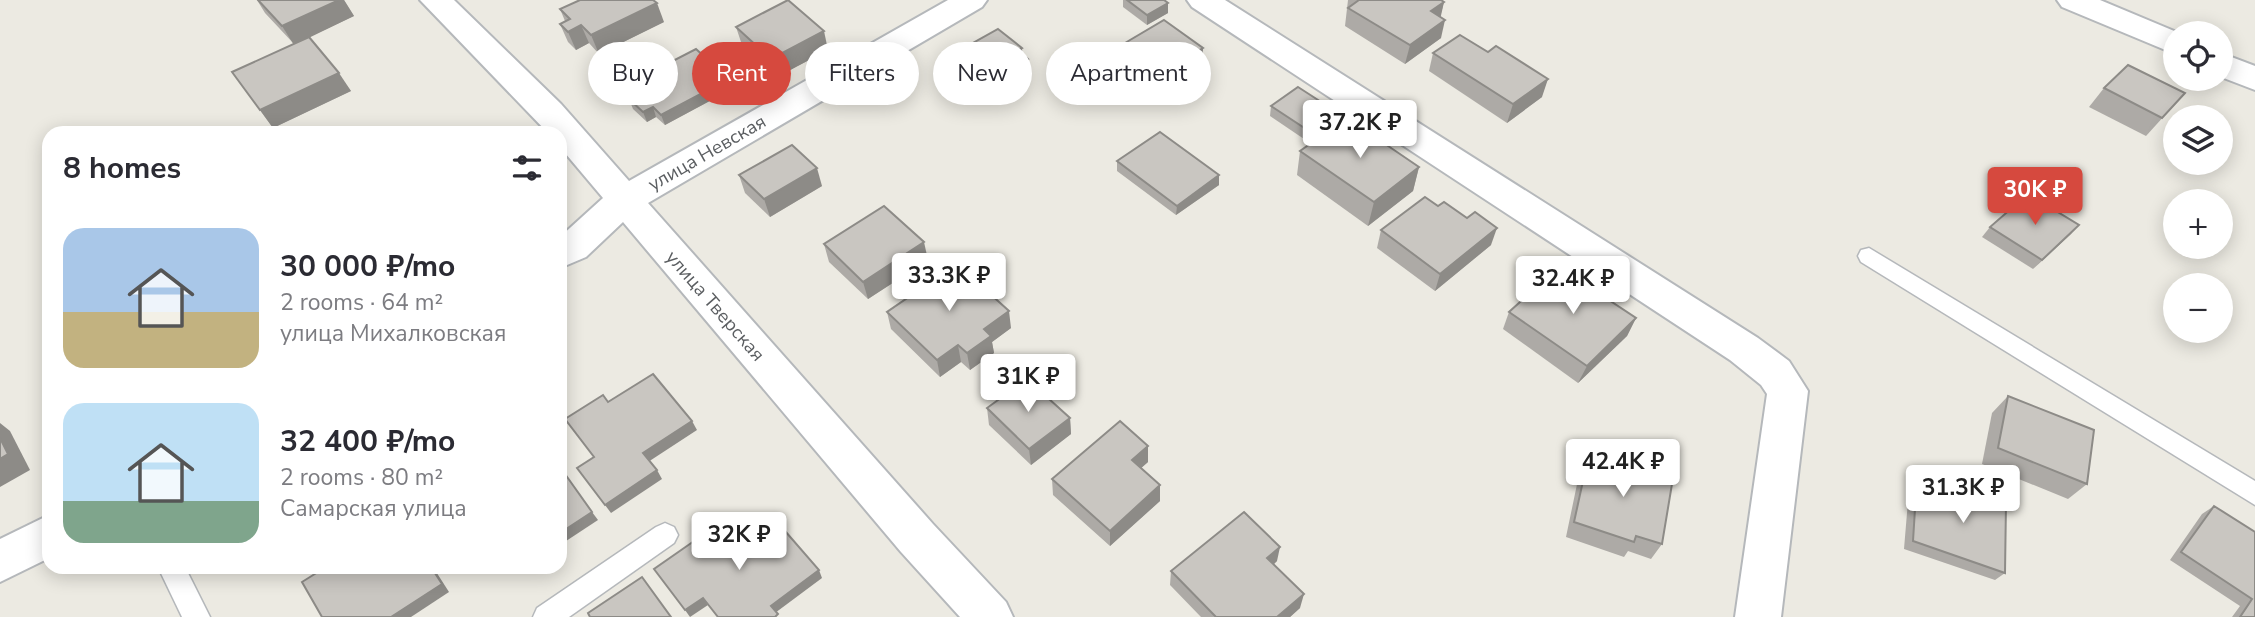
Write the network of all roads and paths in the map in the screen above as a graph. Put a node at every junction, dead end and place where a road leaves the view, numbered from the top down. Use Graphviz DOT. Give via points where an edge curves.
graph roads {
  1 [pos="436,0"];
  2 [pos="971,0"];
  3 [pos="1203,0"];
  4 [pos="2073,0"];
  5 [pos="2163,39"];
  6 [pos="2233,69"];
  7 [pos="2255,79"];
  8 [pos="561,126"];
  9 [pos="567,133"];
  10 [pos="624,200"];
  11 [pos="567,250"];
  12 [pos="1869,256"];
  13 [pos="2255,494"];
  14 [pos="665,535"];
  15 [pos="42,540"];
  16 [pos="0,562"];
  17 [pos="174,574"];
  18 [pos="196,617"];
  19 [pos="547,617"];
  20 [pos="990,617"];
  21 [pos="1758,617"];
  1 -- 8 [label="street, улица Тверская"];
  2 -- 10 [label="street, улица Невская"];
  3 -- 21 [label="street" via="1744,349 1774,373 1788,391"];
  4 -- 5 [label="street"];
  6 -- 7 [label="street"];
  9 -- 10 [label="street, улица Тверская"];
  10 -- 11 [label="street, улица Невская"];
  10 -- 20 [label="street, улица Тверская"];
  12 -- 13 [label="lane"];
  14 -- 19 [label="lane"];
  15 -- 16 [label="street"];
  17 -- 18 [label="lane"];
}
